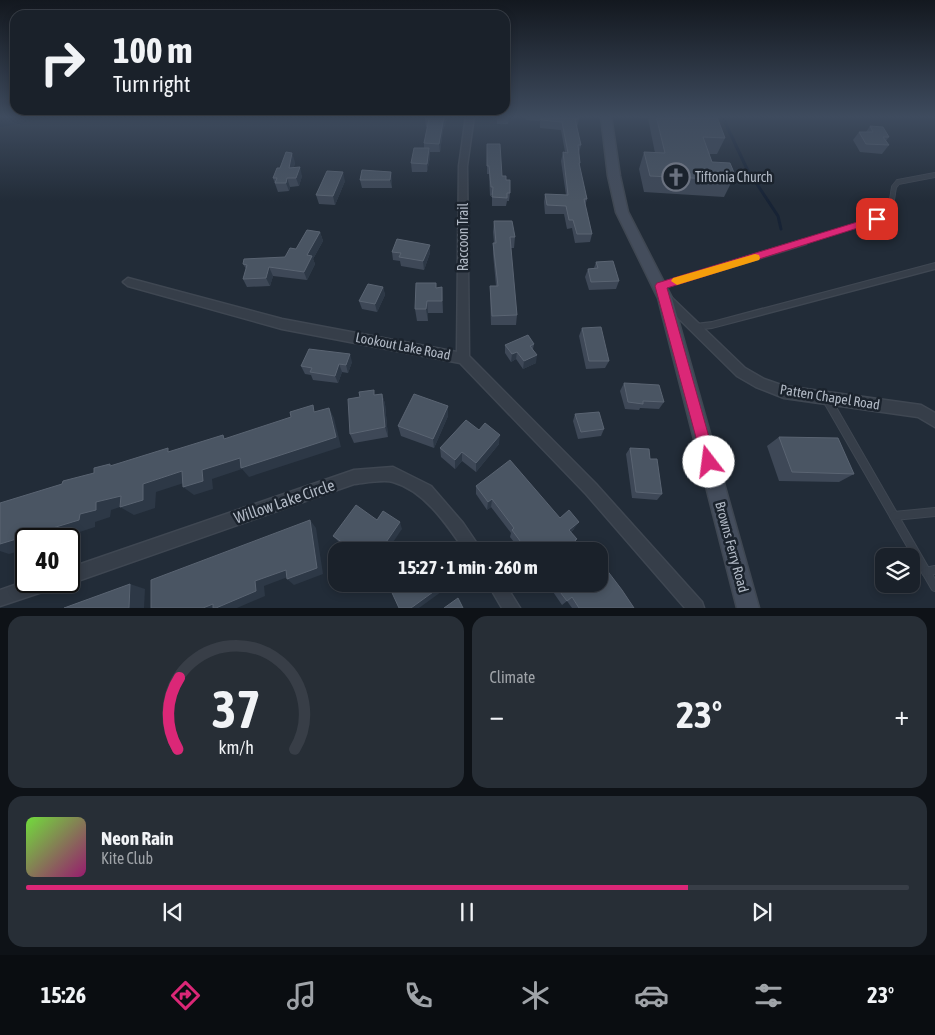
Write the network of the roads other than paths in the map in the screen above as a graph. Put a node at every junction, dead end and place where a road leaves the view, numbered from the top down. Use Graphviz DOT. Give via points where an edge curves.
graph roads {
  1 [pos="466,144"];
  2 [pos="610,144"];
  3 [pos="935,175"];
  4 [pos="935,266"];
  5 [pos="128,282"];
  6 [pos="663,292"];
  7 [pos="693,327"];
  8 [pos="463,358"];
  9 [pos="827,398"];
  10 [pos="935,421"];
  11 [pos="935,512"];
  12 [pos="894,516"];
  13 [pos="468,542"];
  14 [pos="935,570"];
  15 [pos="80,572"];
  16 [pos="926,572"];
  17 [pos="935,587"];
  18 [pos="501,592"];
  19 [pos="15,593"];
  20 [pos="0,598"];
  21 [pos="512,608"];
  22 [pos="696,608"];
  23 [pos="748,608"];
  1 -- 8 [label="street, Raccoon Trail" via="463,166"];
  2 -- 6 [label="street, Browns Ferry Road" via="622,212"];
  3 -- 6 [label="lane" via="898,182 889,212 877,219"];
  4 -- 7 [label="lane"];
  5 -- 8 [label="street, Lookout Lake Road" via="282,324"];
  6 -- 7 [label="street, Patten Chapel Road"];
  6 -- 23 [label="street, Browns Ferry Road"];
  7 -- 9 [label="street, Patten Chapel Road" via="741,372 760,383 784,392"];
  8 -- 22 [label="street, Lookout Lake Road" via="591,489"];
  9 -- 10 [label="street, Patten Chapel Road" via="921,411"];
  9 -- 12 [label="lane"];
  11 -- 12 [label="lane"];
  12 -- 16 [label="lane"];
  13 -- 15 [label="street, Willow Lake Circle" via="426,491 393,474 354,477"];
  14 -- 16 [label="lane"];
  16 -- 17 [label="lane"];
  18 -- 21 [label="street"];
  19 -- 20 [label="street"];
}
